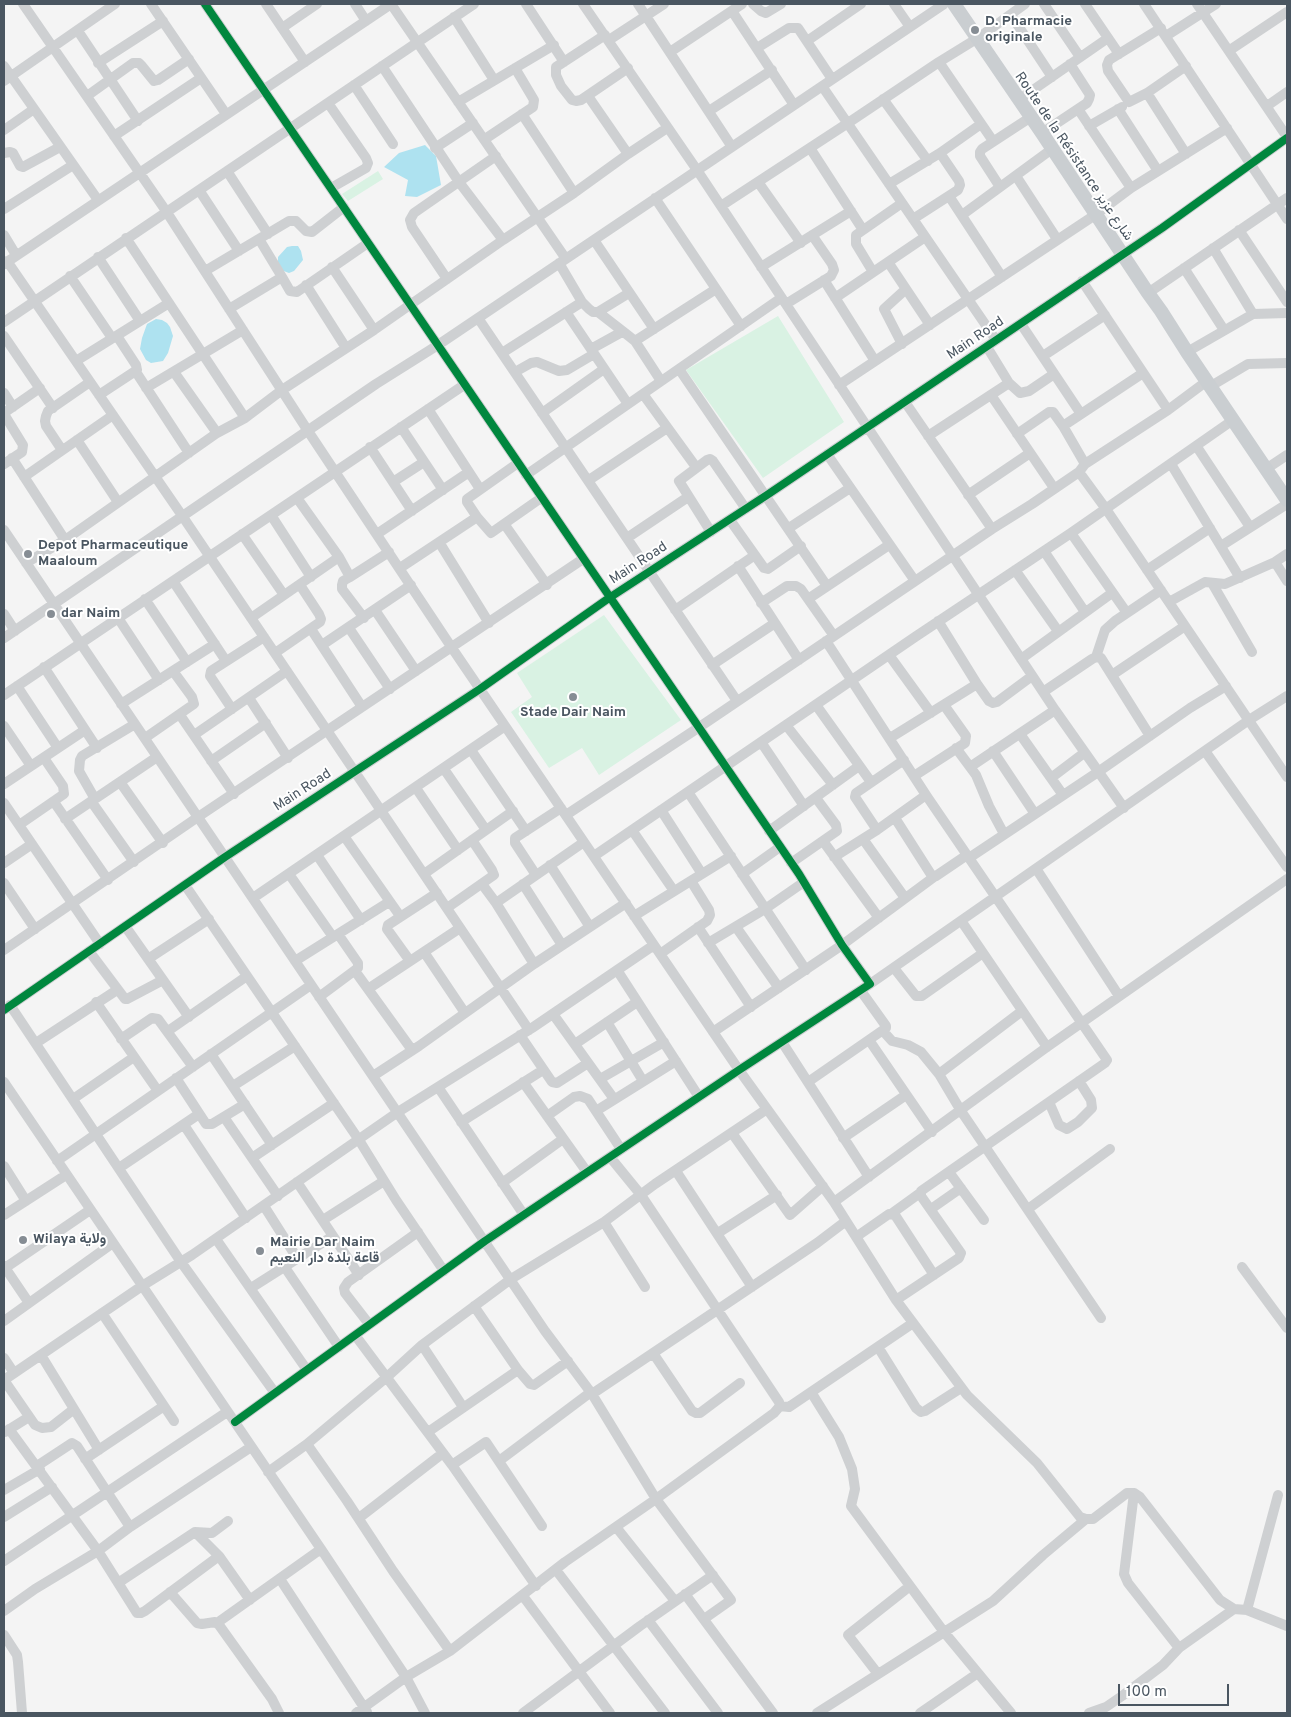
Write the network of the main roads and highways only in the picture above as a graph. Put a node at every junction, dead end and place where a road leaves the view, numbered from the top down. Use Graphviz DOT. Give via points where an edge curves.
graph roads {
  1 [pos="954,4"];
  2 [pos="1287,502"];
  1 -- 2 [label="main road, Route de la Résistance شارع عزيز"];
}
